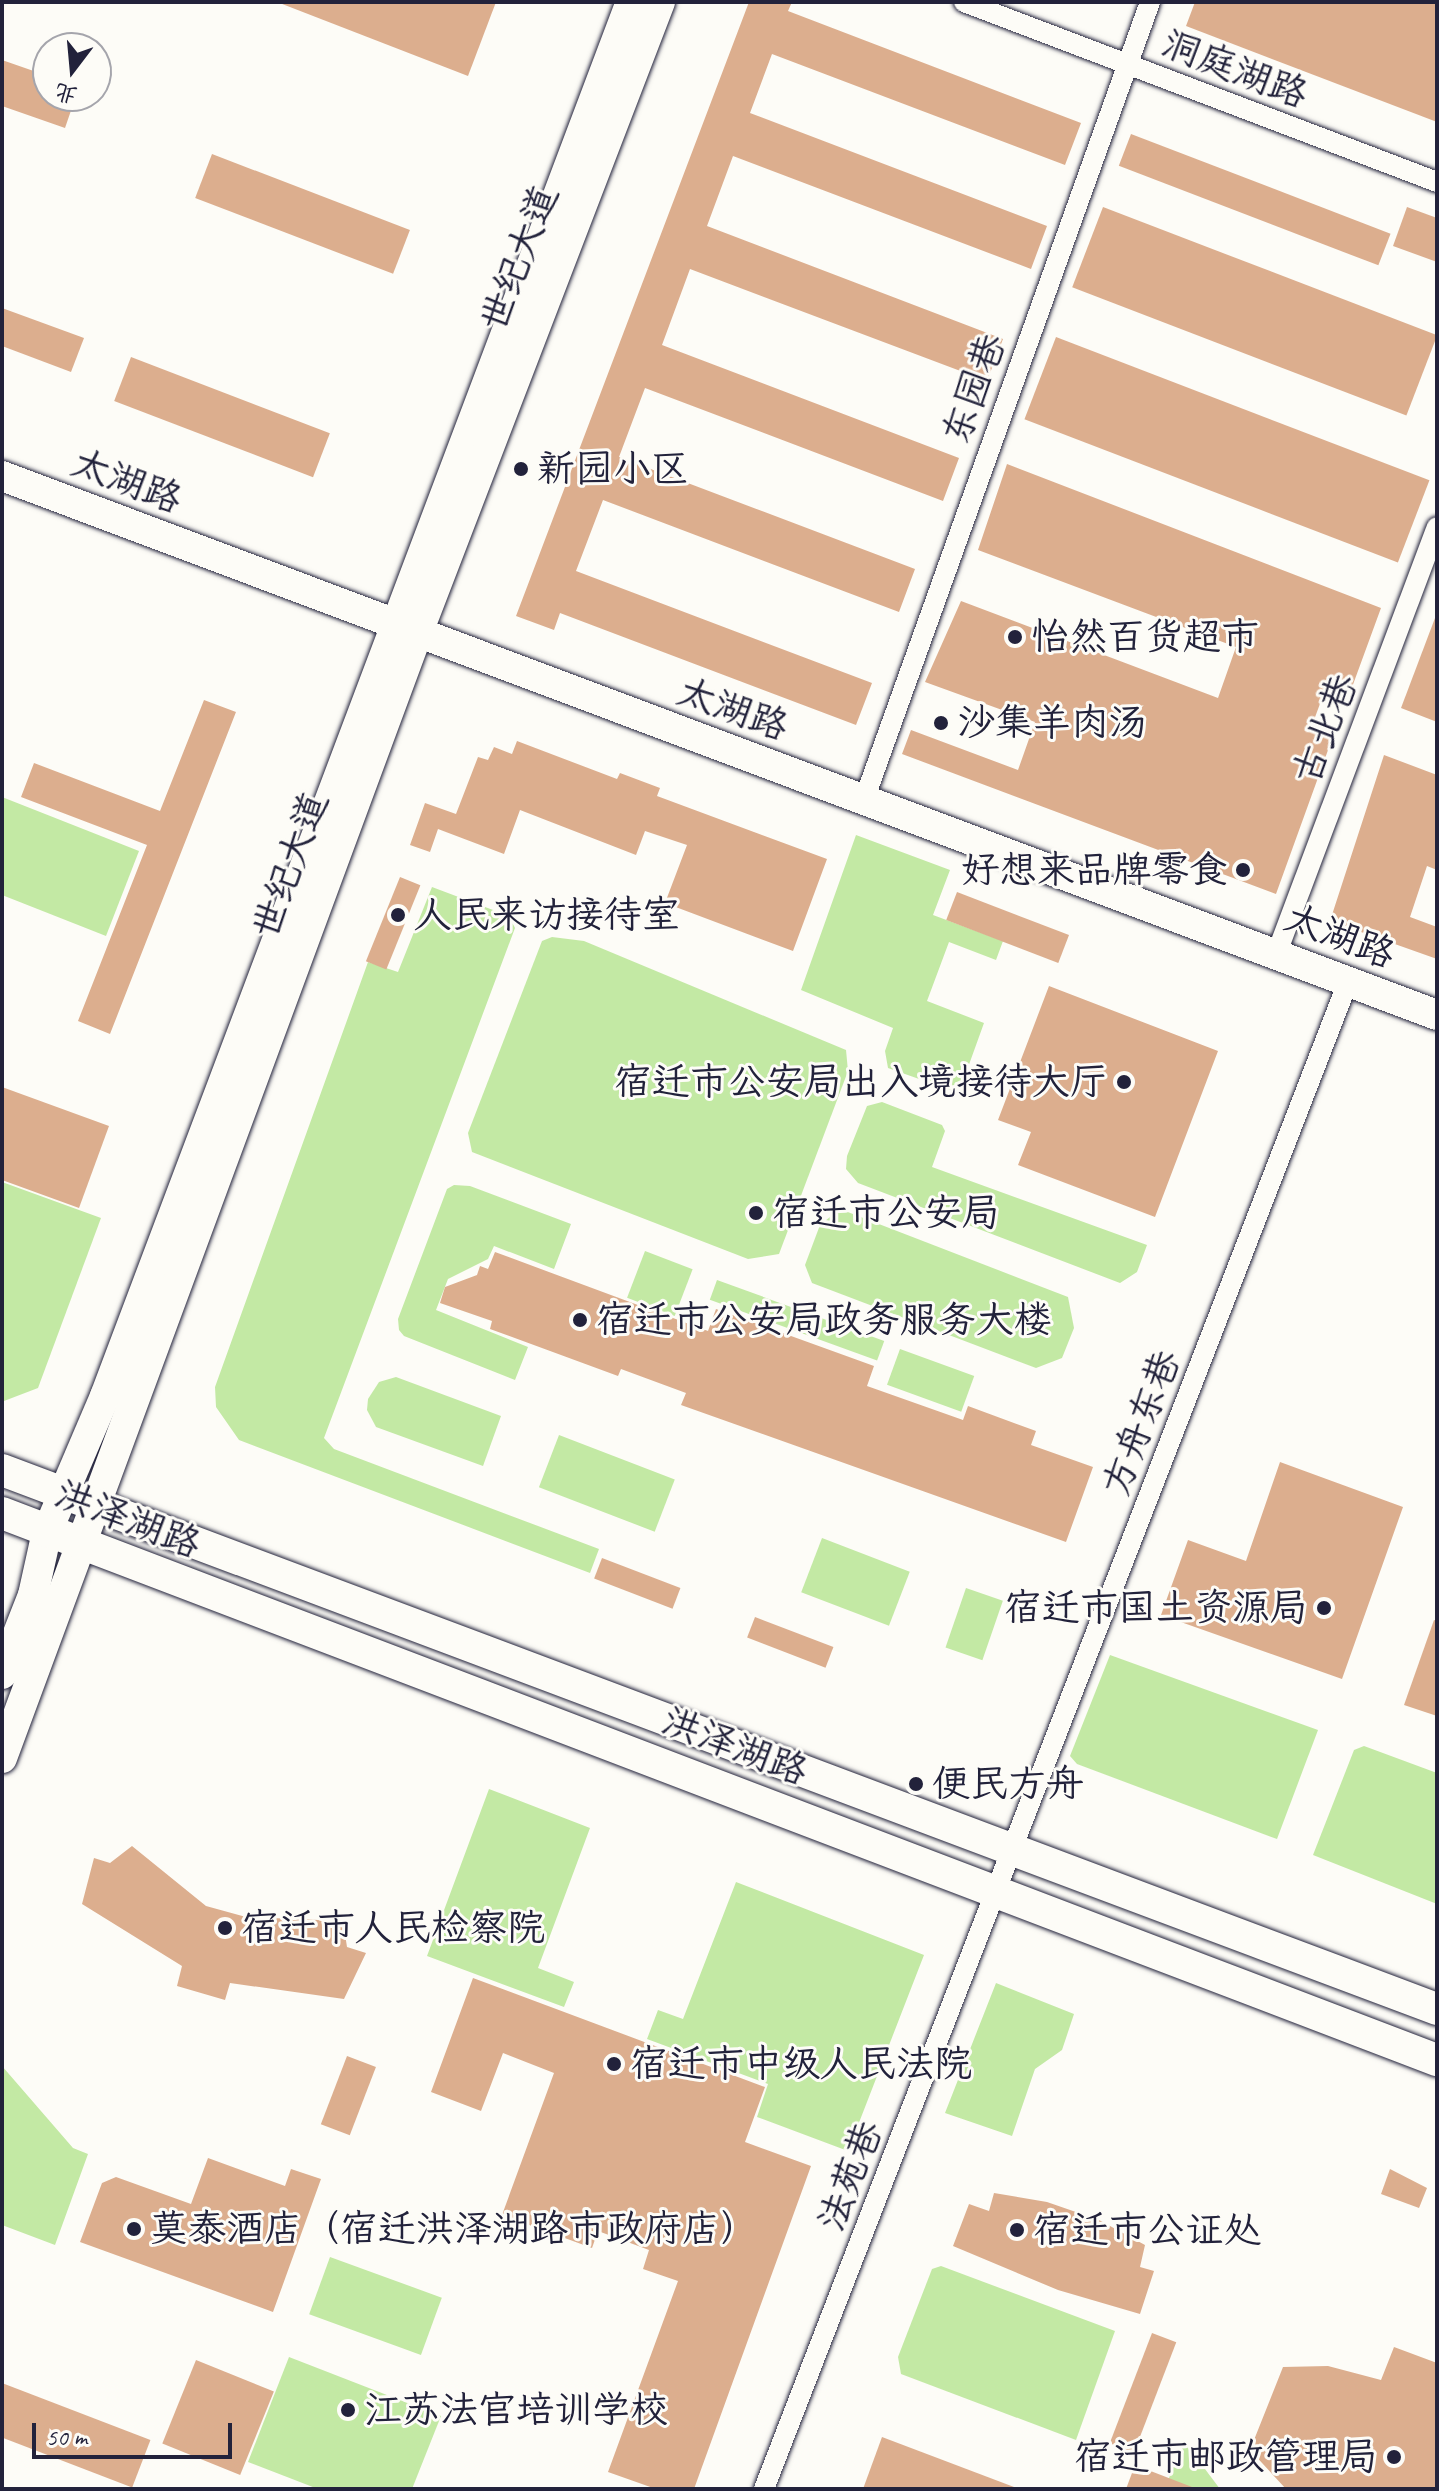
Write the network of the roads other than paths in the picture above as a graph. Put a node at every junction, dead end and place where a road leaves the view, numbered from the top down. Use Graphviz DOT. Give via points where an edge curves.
graph roads {
  1 [pos="631,2"];
  2 [pos="660,2"];
  3 [pos="964,2"];
  4 [pos="1150,2"];
  5 [pos="1127,64"];
  6 [pos="1437,182"];
  7 [pos="2,476"];
  8 [pos="1437,527"];
  9 [pos="406,631"];
  10 [pos="864,800"];
  11 [pos="1276,955"];
  12 [pos="1348,982"];
  13 [pos="1437,1015"];
  14 [pos="2,1470"];
  15 [pos="67,1484"];
  16 [pos="102,1497"];
  17 [pos="2,1513"];
  18 [pos="47,1532"];
  19 [pos="85,1545"];
  20 [pos="2,1674"];
  21 [pos="2,1758"];
  22 [pos="1014,1850"];
  23 [pos="999,1889"];
  24 [pos="1437,2009"];
  25 [pos="1437,2060"];
  26 [pos="764,2489"];
  1 -- 9 [label="street, 世纪大道"];
  2 -- 9 [label="street, 世纪大道"];
  3 -- 5 [label="street, 洞庭湖路"];
  4 -- 5 [label="street, 东园巷"];
  5 -- 6 [label="street, 洞庭湖路"];
  5 -- 10 [label="street, 东园巷"];
  7 -- 9 [label="street, 太湖路"];
  8 -- 11 [label="street, 古北巷"];
  9 -- 10 [label="street, 太湖路"];
  9 -- 15 [label="street, 世纪大道"];
  9 -- 16 [label="street, 世纪大道"];
  10 -- 11 [label="street, 太湖路"];
  11 -- 12 [label="street, 太湖路"];
  12 -- 13 [label="street, 太湖路"];
  12 -- 22 [label="street, 方舟东巷"];
  14 -- 15 [label="main road, 洪泽湖路"];
  15 -- 16 [label="main road, 洪泽湖路"];
  15 -- 18 [label="street, 世纪大道"];
  16 -- 19 [label="street, 世纪大道"];
  16 -- 22 [label="main road, 洪泽湖路" via="548,1676"];
  17 -- 18 [label="main road, 洪泽湖路"];
  18 -- 19 [label="main road, 洪泽湖路"];
  18 -- 20 [label="street, 世纪大道" via="33,1595"];
  19 -- 21 [label="street, 世纪大道"];
  19 -- 23 [label="main road, 洪泽湖路"];
  22 -- 23 [label="street, 方舟东巷"];
  22 -- 24 [label="main road, 洪泽湖路"];
  23 -- 25 [label="main road, 洪泽湖路"];
  23 -- 26 [label="street, 法苑巷"];
}
